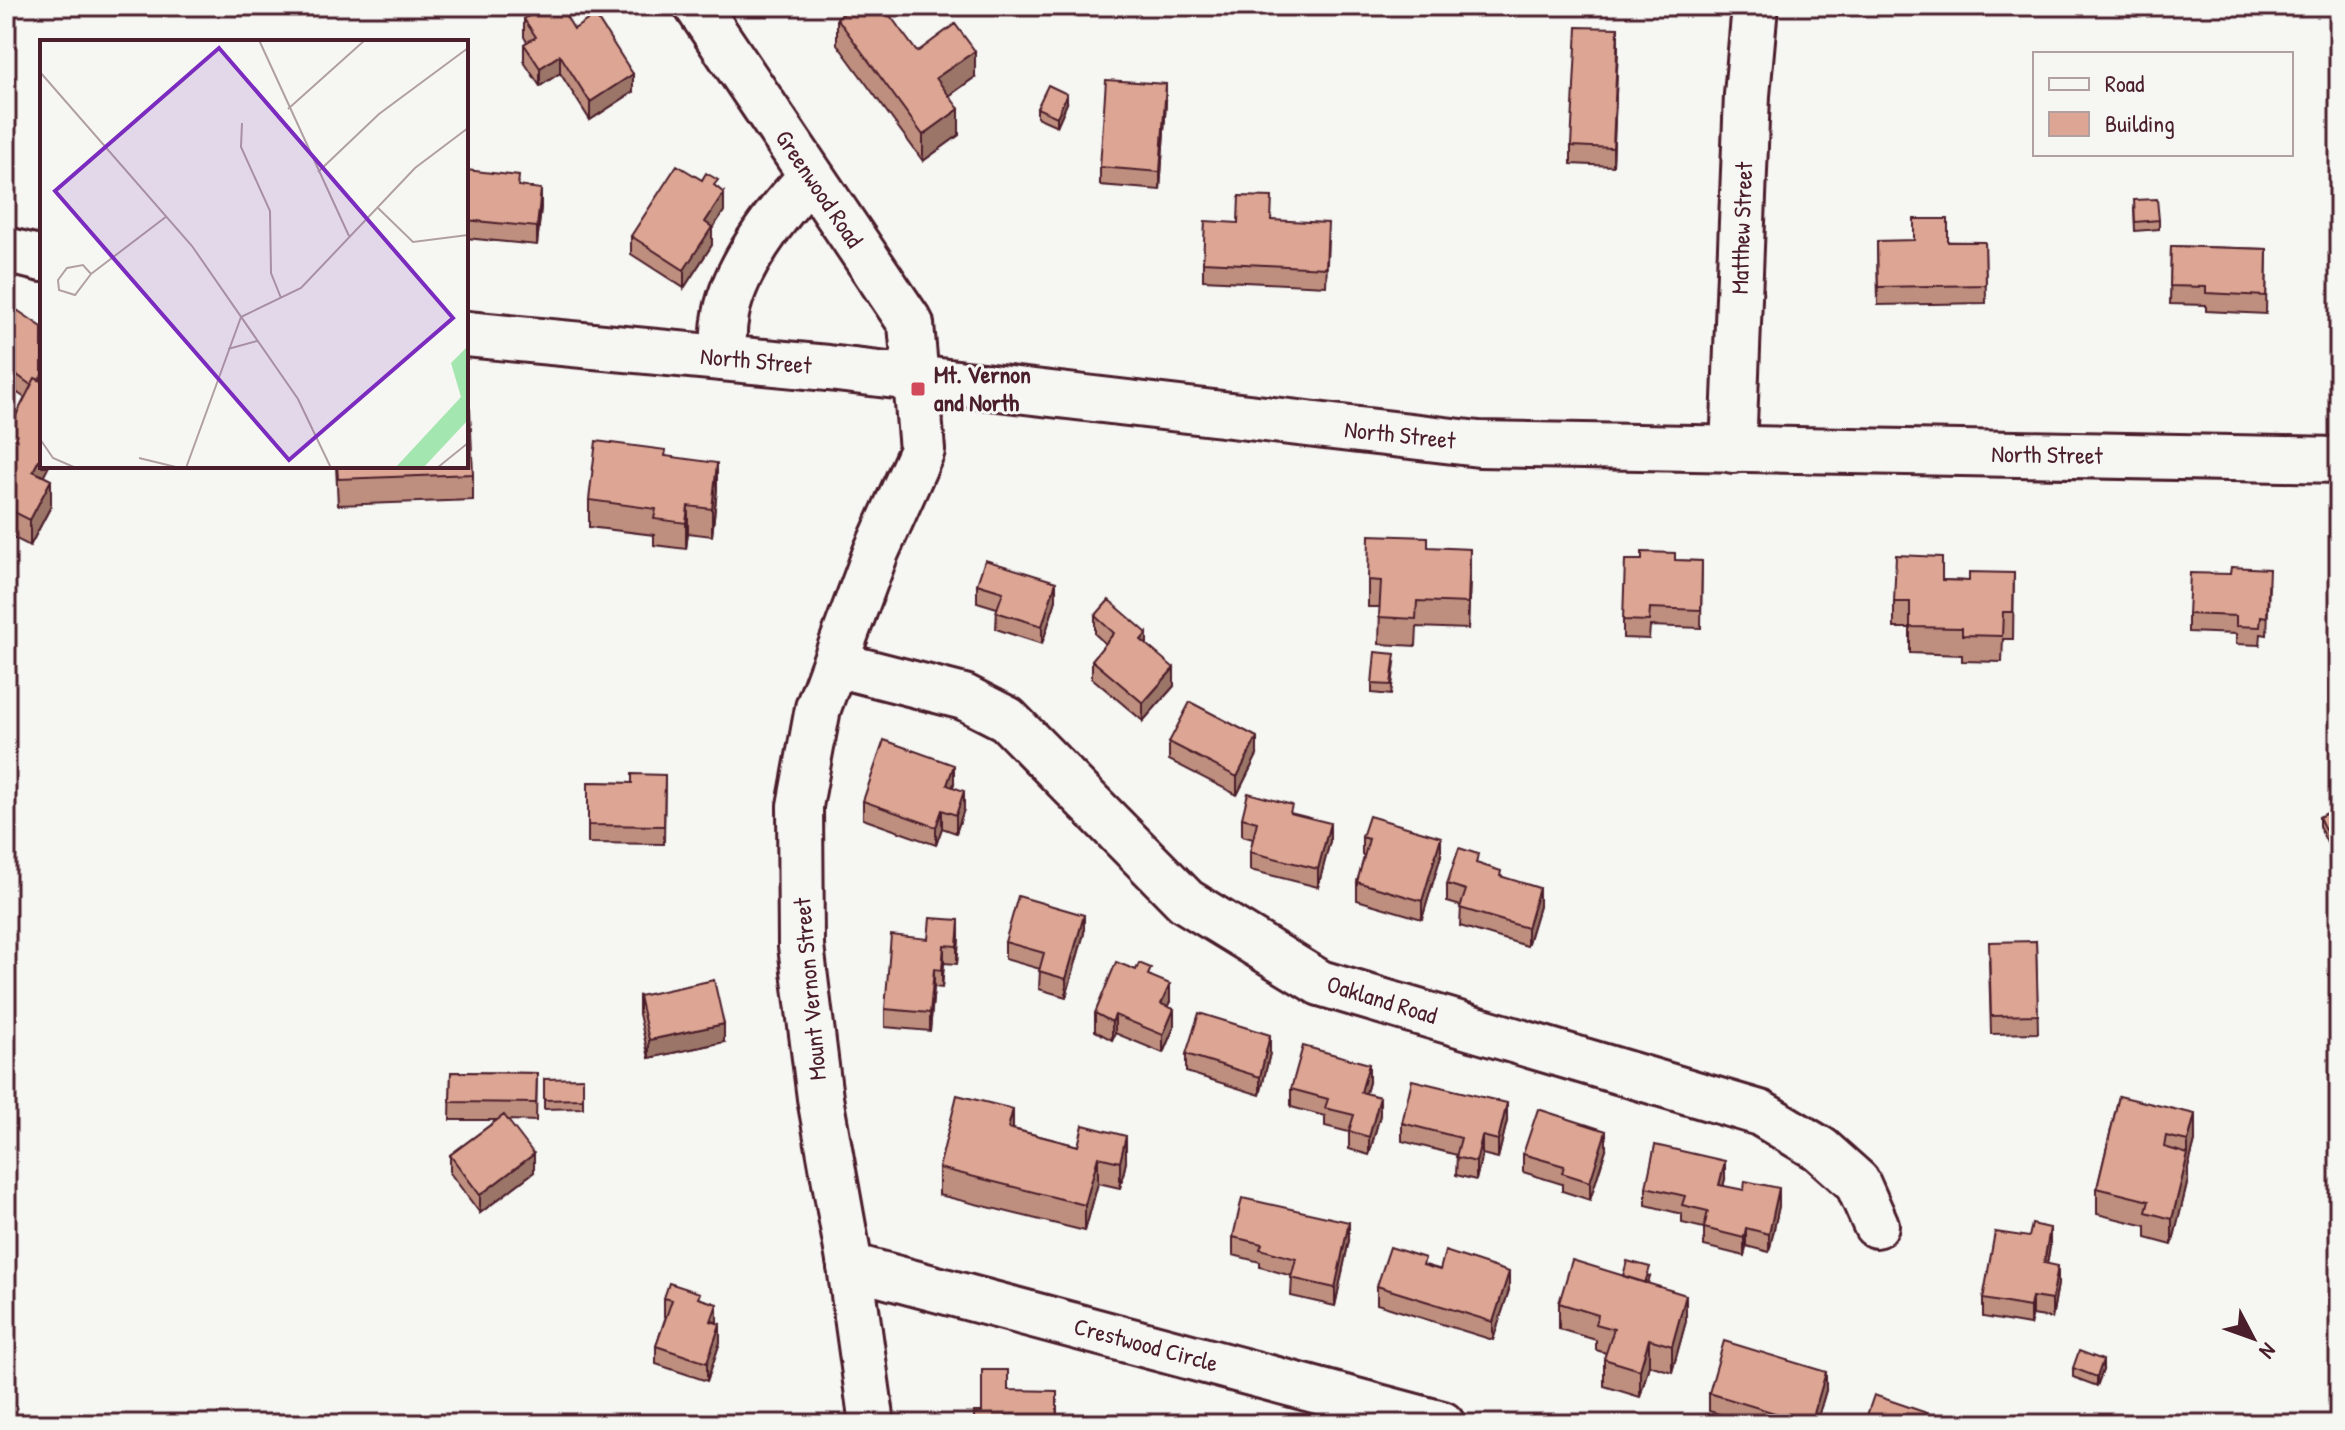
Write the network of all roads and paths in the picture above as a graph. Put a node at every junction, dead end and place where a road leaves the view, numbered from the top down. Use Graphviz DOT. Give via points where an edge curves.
graph roads {
  1 [pos="697,6"];
  2 [pos="1755,6"];
  3 [pos="811,177"];
  4 [pos="6,250"];
  5 [pos="40,258"];
  6 [pos="468,334"];
  7 [pos="724,358"];
  8 [pos="916,380"];
  9 [pos="1733,450"];
  10 [pos="2339,460"];
  11 [pos="835,664"];
  12 [pos="1876,1225"];
  13 [pos="850,1266"];
  14 [pos="1307,1406"];
  15 [pos="872,1424"];
  16 [pos="1442,1424"];
  1 -- 3 [label="main road, Greenwood Road"];
  2 -- 9 [label="main road, Matthew Street"];
  3 -- 7 [label="main road" via="786,201 738,278 725,319"];
  3 -- 8 [label="main road, Greenwood Road" via="911,324"];
  4 -- 5 [label="main road"];
  6 -- 7 [label="main road, North Street"];
  7 -- 8 [label="main road, North Street"];
  8 -- 9 [label="main road, North Street" via="1479,444"];
  8 -- 11 [label="main road, Mount Vernon Street" via="922,450 876,552"];
  9 -- 10 [label="main road, North Street"];
  11 -- 12 [label="main road, Oakland Road" via="964,697 1007,719 1186,901 1320,983 1760,1113 1820,1149 1857,1182"];
  11 -- 13 [label="main road, Mount Vernon Street" via="818,708 800,806 801,946 820,1098"];
  13 -- 14 [label="main road, Crestwood Circle"];
  13 -- 15 [label="main road, Mount Vernon Street"];
  14 -- 16 [label="main road, Crestwood Circle"];
}
